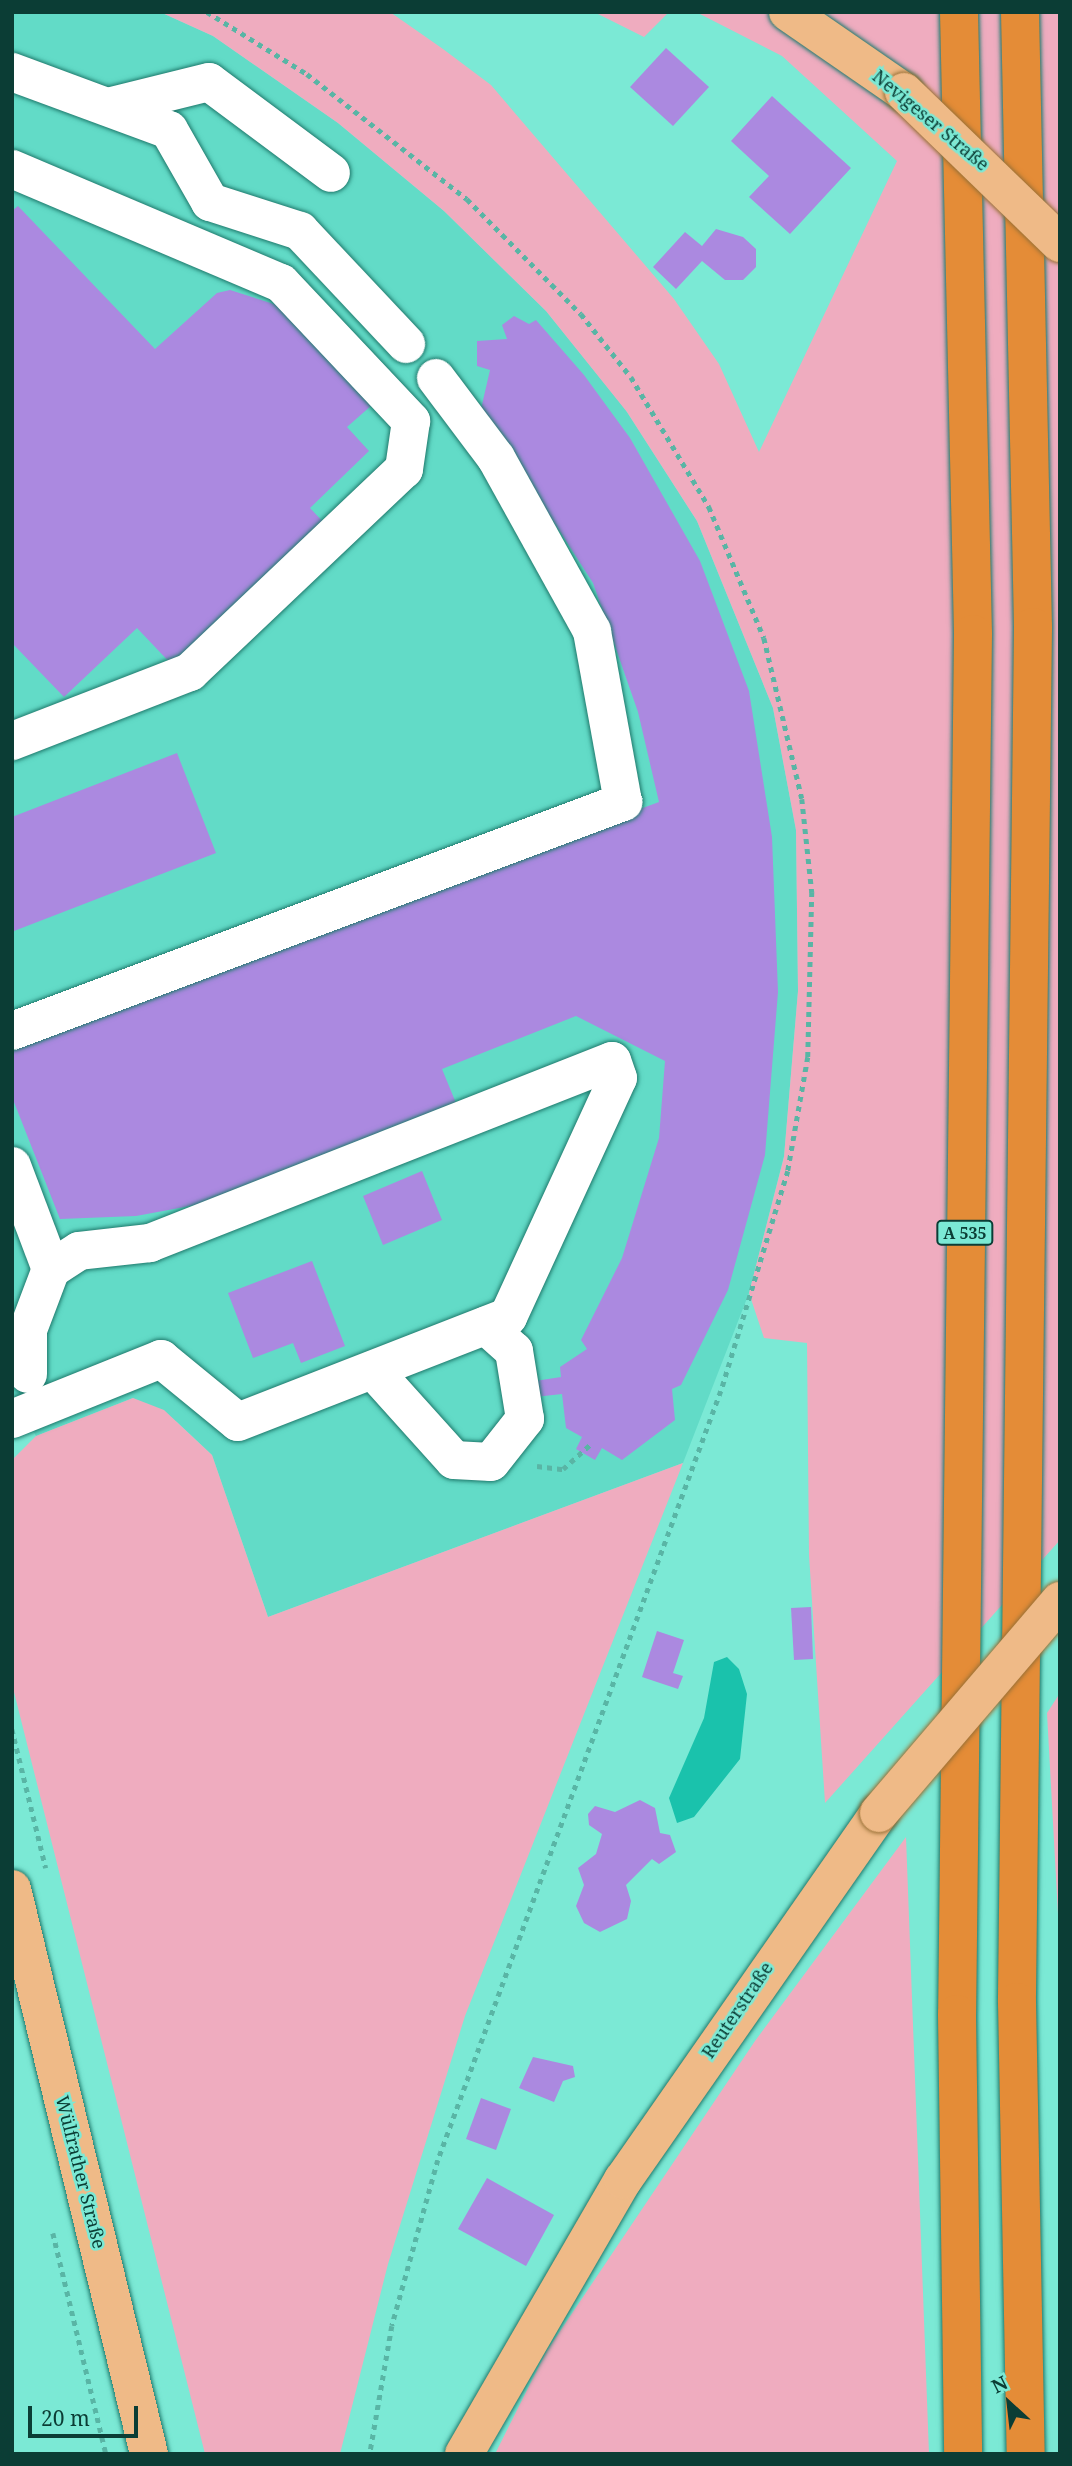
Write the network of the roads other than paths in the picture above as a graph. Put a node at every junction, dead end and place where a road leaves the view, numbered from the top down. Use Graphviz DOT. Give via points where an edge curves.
graph roads {
  1 [pos="789,12"];
  2 [pos="959,12"];
  3 [pos="1020,12"];
  4 [pos="12,72"];
  5 [pos="108,107"];
  6 [pos="12,169"];
  7 [pos="331,173"];
  8 [pos="1060,243"];
  9 [pos="406,344"];
  10 [pos="436,378"];
  11 [pos="12,741"];
  12 [pos="12,1031"];
  13 [pos="12,1166"];
  14 [pos="51,1269"];
  15 [pos="486,1326"];
  16 [pos="373,1370"];
  17 [pos="28,1374"];
  18 [pos="12,1419"];
  19 [pos="1060,1601"];
  20 [pos="12,1889"];
  21 [pos="149,2454"];
  22 [pos="464,2454"];
  23 [pos="963,2454"];
  24 [pos="1026,2454"];
  1 -- 8 [label="main road, Nevigeser Straße, bridge" via="904,92"];
  2 -- 23 [label="highway, A 535" via="973,634 957,2014"];
  3 -- 24 [label="highway" via="1033,627 1017,2002"];
  4 -- 5 [label="lane"];
  5 -- 7 [label="lane" via="209,82"];
  5 -- 9 [label="lane" via="169,130 210,202 300,231"];
  6 -- 11 [label="lane" via="281,284 411,421 404,469 190,672"];
  10 -- 12 [label="lane" via="496,458 592,631 623,802"];
  13 -- 14 [label="lane"];
  14 -- 15 [label="lane" via="79,1251 150,1243 612,1062 618,1078 508,1317"];
  14 -- 17 [label="lane" via="28,1330"];
  15 -- 16 [label="lane"];
  15 -- 16 [label="lane" via="514,1351 525,1419 491,1462 454,1460"];
  16 -- 18 [label="lane" via="238,1422 214,1408 161,1359"];
  19 -- 22 [label="main road, Reuterstraße, bridge" via="879,1813 623,2180"];
  20 -- 21 [label="main road, Wülfrather Straße"];
}
